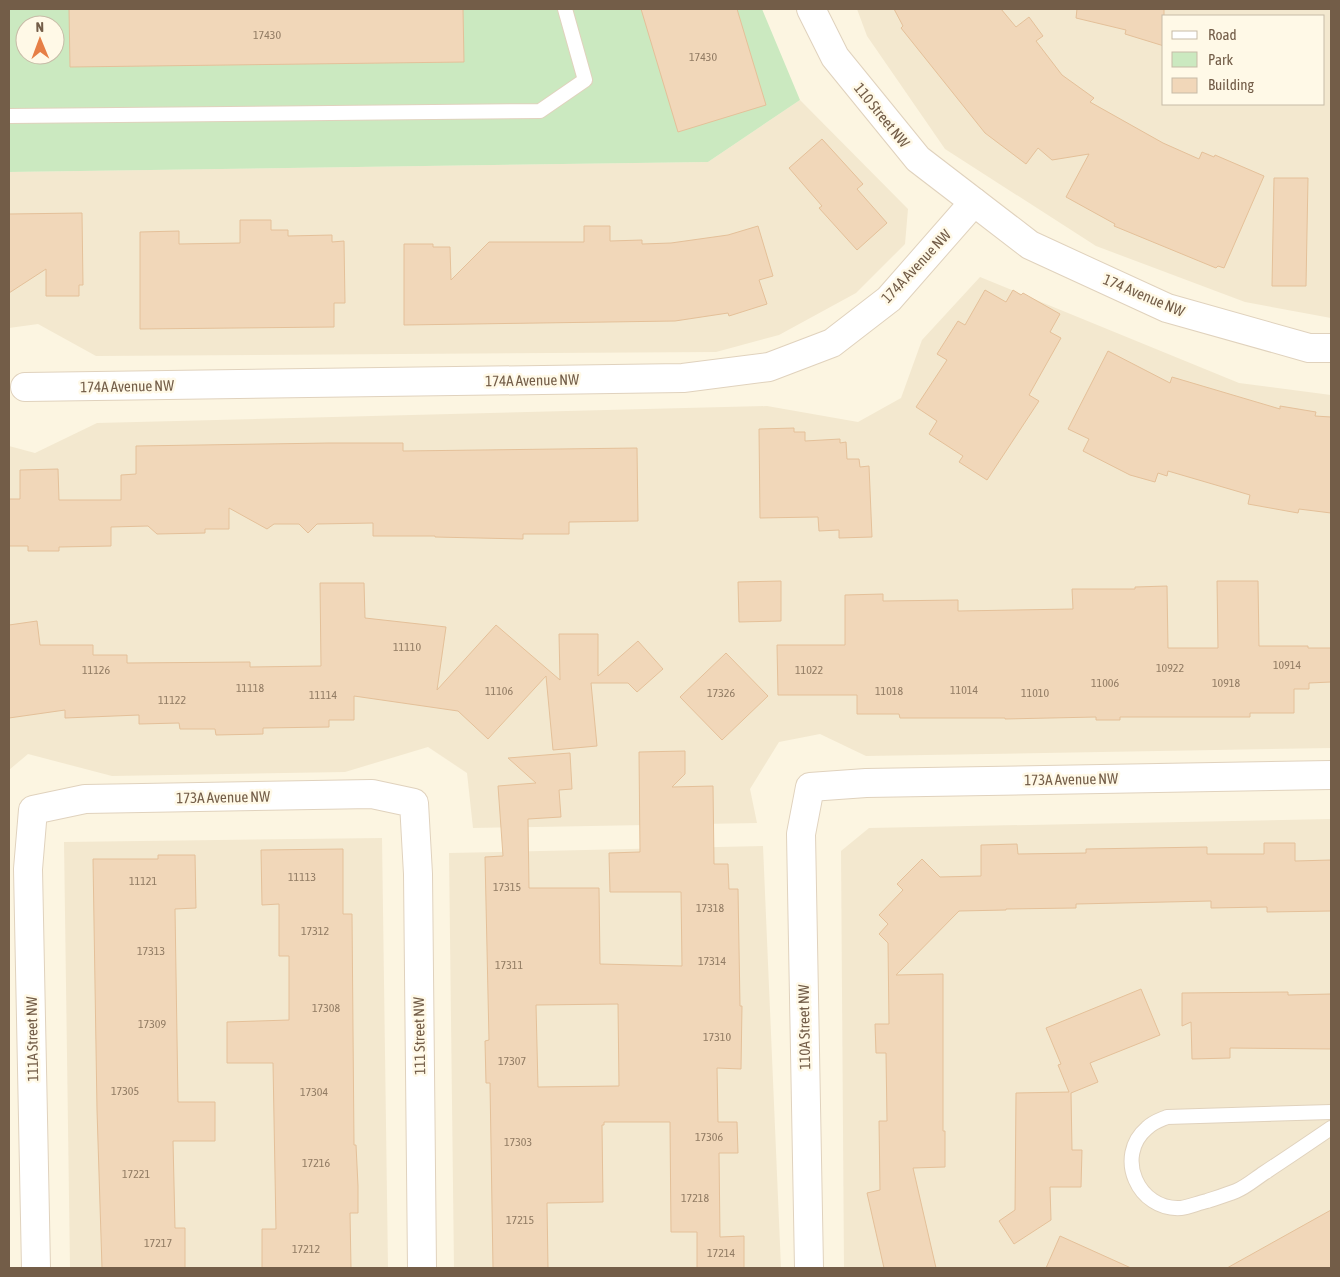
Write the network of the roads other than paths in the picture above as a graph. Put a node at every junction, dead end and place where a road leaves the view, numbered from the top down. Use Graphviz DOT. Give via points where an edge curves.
graph roads {
  1 [pos="565,9"];
  2 [pos="811,9"];
  3 [pos="9,116"];
  4 [pos="974,202"];
  5 [pos="1331,348"];
  6 [pos="25,387"];
  7 [pos="1331,774"];
  8 [pos="810,787"];
  9 [pos="414,803"];
  10 [pos="33,810"];
  11 [pos="1331,1112"];
  12 [pos="1331,1128"];
  13 [pos="36,1268"];
  14 [pos="422,1268"];
  15 [pos="809,1268"];
  1 -- 3 [label="lane" via="585,80 540,111"];
  2 -- 4 [label="street, 110 Street NW" via="836,57 918,159"];
  4 -- 5 [label="street, 174 Avenue NW" via="1030,245 1167,308 1309,348"];
  4 -- 6 [label="street, 174A Avenue NW" via="890,299 832,343 769,367 683,378"];
  7 -- 8 [label="street, 173A Avenue NW" via="866,783"];
  8 -- 15 [label="street, 110A Street NW" via="801,834"];
  9 -- 10 [label="street, 173A Avenue NW" via="372,794 85,799"];
  9 -- 14 [label="street, 111 Street NW"];
  10 -- 13 [label="street, 111A Street NW" via="28,869"];
  11 -- 12 [label="lane" via="1156,1121 1139,1136 1131,1157 1132,1171 1144,1194 1167,1207 1181,1208 1237,1191"];
}
